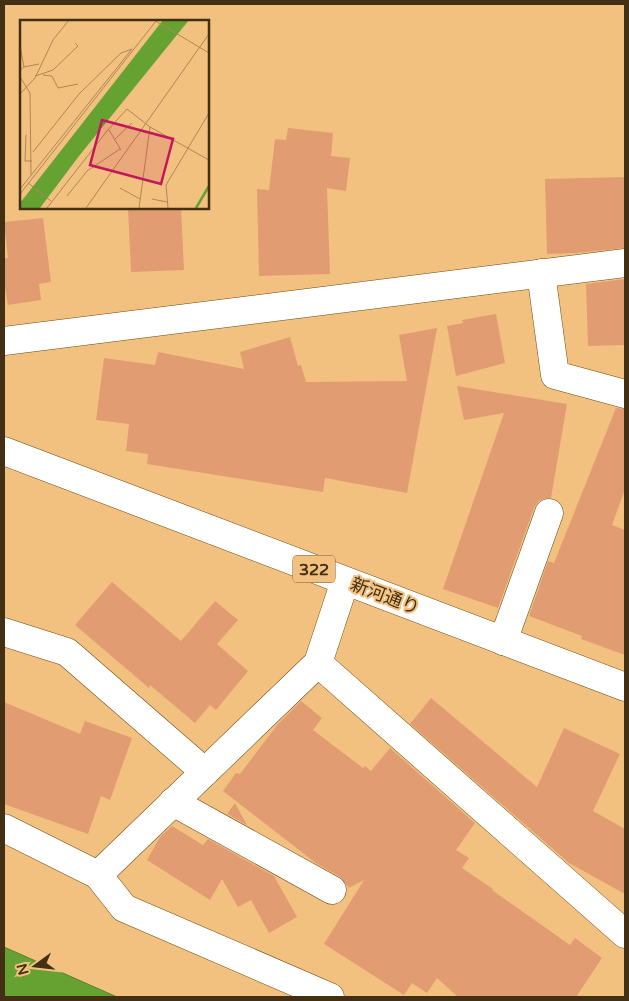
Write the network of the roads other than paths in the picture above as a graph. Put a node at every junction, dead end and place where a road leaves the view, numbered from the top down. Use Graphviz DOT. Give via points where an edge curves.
graph roads {
  1 [pos="625,263"];
  2 [pos="541,273"];
  3 [pos="4,341"];
  4 [pos="625,394"];
  5 [pos="4,451"];
  6 [pos="549,513"];
  7 [pos="345,581"];
  8 [pos="4,632"];
  9 [pos="503,641"];
  10 [pos="318,662"];
  11 [pos="625,687"];
  12 [pos="205,772"];
  13 [pos="173,802"];
  14 [pos="4,828"];
  15 [pos="98,875"];
  16 [pos="332,890"];
  17 [pos="625,934"];
  18 [pos="330,997"];
  1 -- 2 [label="main road"];
  2 -- 3 [label="main road"];
  2 -- 4 [label="main road" via="555,376"];
  5 -- 7 [label="main road, 新河通り / 322"];
  6 -- 9 [label="main road"];
  7 -- 9 [label="main road, 新河通り / 322"];
  7 -- 10 [label="main road"];
  8 -- 12 [label="main road" via="67,652"];
  9 -- 11 [label="main road, 新河通り / 322"];
  10 -- 12 [label="main road"];
  10 -- 17 [label="main road"];
  12 -- 13 [label="main road"];
  13 -- 15 [label="main road"];
  13 -- 16 [label="main road"];
  14 -- 15 [label="main road"];
  15 -- 18 [label="main road" via="124,908"];
}
